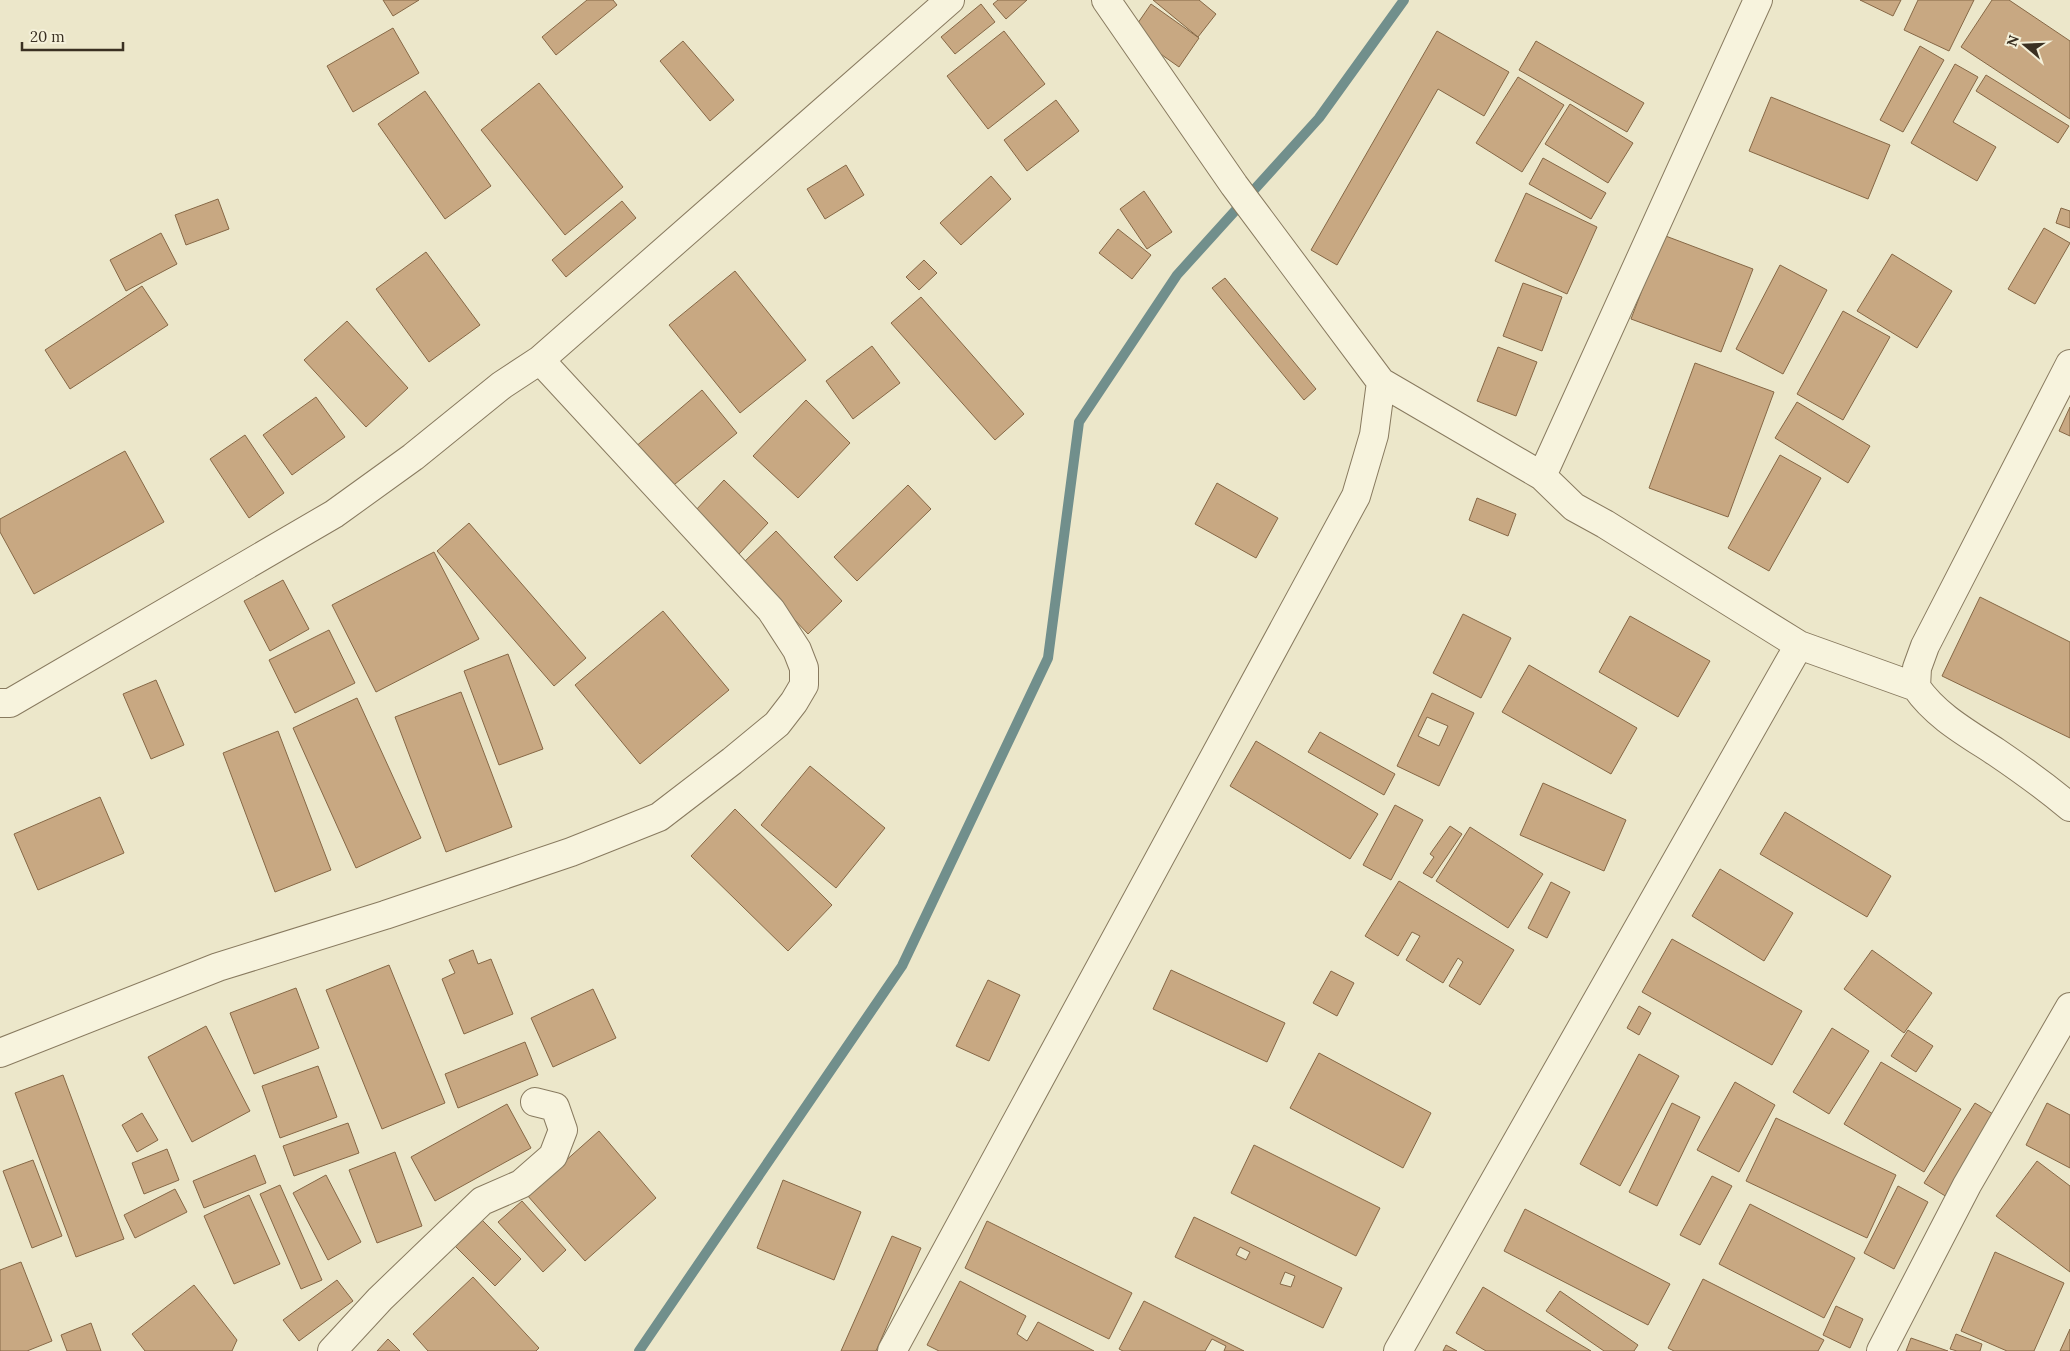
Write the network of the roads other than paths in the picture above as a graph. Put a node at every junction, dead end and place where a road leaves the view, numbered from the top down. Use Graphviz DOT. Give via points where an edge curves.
graph roads {
  1 [pos="950,0"];
  2 [pos="1106,0"];
  3 [pos="1758,0"];
  4 [pos="540,360"];
  5 [pos="2070,364"];
  6 [pos="1380,382"];
  7 [pos="1542,476"];
  8 [pos="1799,645"];
  9 [pos="1916,687"];
  10 [pos="0,703"];
  11 [pos="2070,807"];
  12 [pos="2070,1007"];
  13 [pos="0,1054"];
  14 [pos="536,1102"];
  15 [pos="332,1351"];
  16 [pos="892,1351"];
  17 [pos="1398,1351"];
  18 [pos="1881,1351"];
  1 -- 4 [label="street"];
  2 -- 6 [label="street" via="1234,185"];
  3 -- 7 [label="street"];
  4 -- 10 [label="street" via="502,385 413,457 334,514 10,703"];
  4 -- 13 [label="street" via="772,610 797,650 804,668 804,685 794,702 776,724 659,816 571,852 218,967"];
  5 -- 9 [label="street" via="1925,646 1917,668"];
  6 -- 7 [label="street"];
  6 -- 16 [label="street" via="1374,435 1356,496"];
  7 -- 8 [label="street" via="1574,507"];
  8 -- 9 [label="street"];
  8 -- 17 [label="street"];
  9 -- 11 [label="street" via="1947,720 2039,781"];
  12 -- 18 [label="street" via="1967,1185"];
  14 -- 15 [label="street" via="554,1107 563,1130 553,1156 522,1184 482,1201 380,1299"];
}
